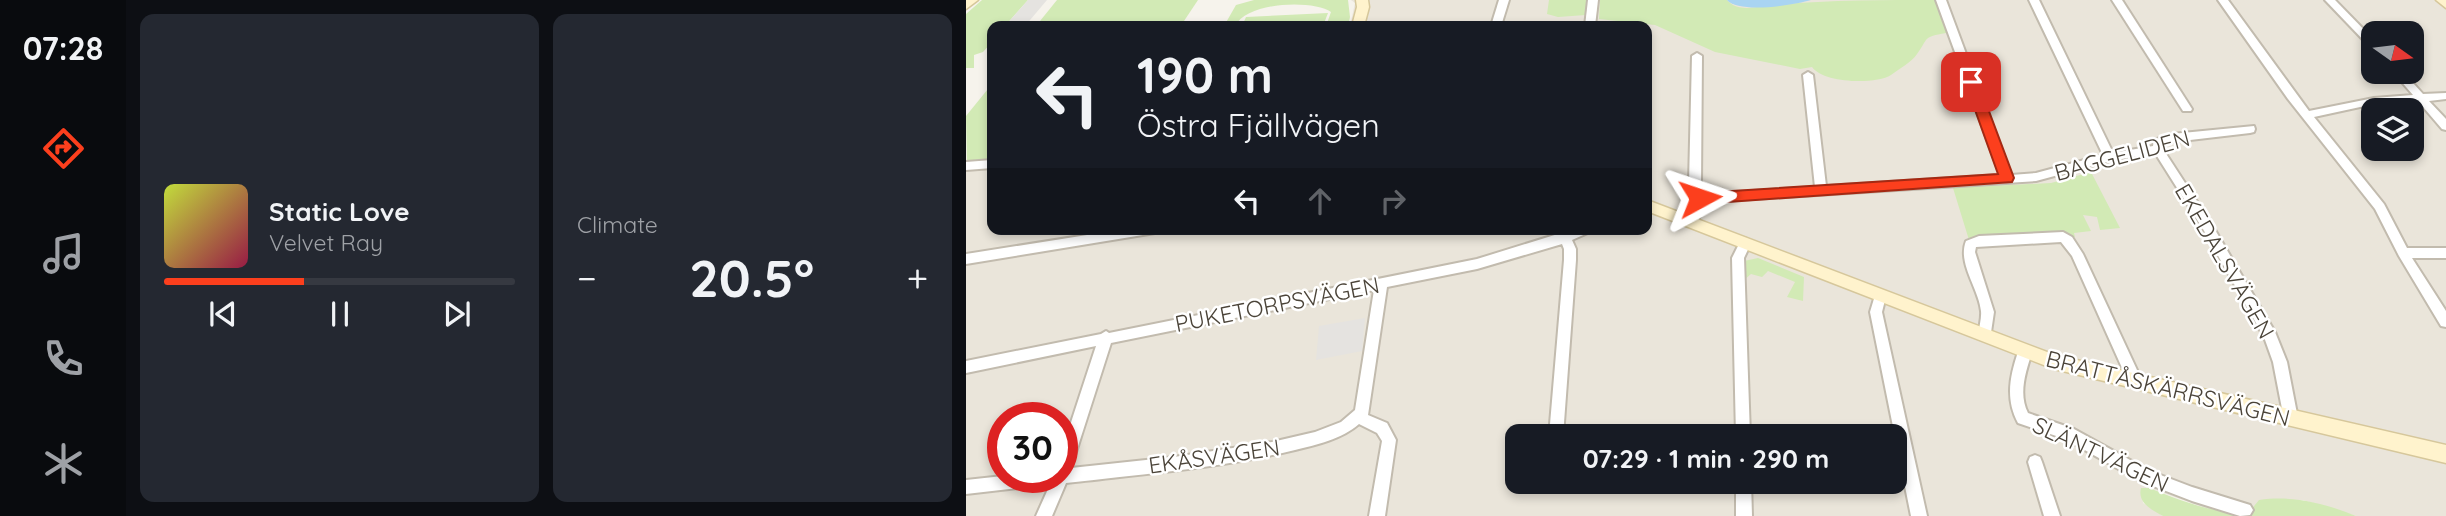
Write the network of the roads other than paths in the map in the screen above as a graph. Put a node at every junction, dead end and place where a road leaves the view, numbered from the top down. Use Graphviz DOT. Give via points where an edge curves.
graph roads {
  1 [pos="972,0"];
  2 [pos="1504,0"];
  3 [pos="1593,0"];
  4 [pos="1941,0"];
  5 [pos="2034,0"];
  6 [pos="2118,0"];
  7 [pos="2223,0"];
  8 [pos="2330,0"];
  9 [pos="2442,0"];
  10 [pos="1365,1"];
  11 [pos="2446,4"];
  12 [pos="966,5"];
  13 [pos="1359,21"];
  14 [pos="1498,21"];
  15 [pos="1591,21"];
  16 [pos="2361,32"];
  17 [pos="1697,56"];
  18 [pos="1808,75"];
  19 [pos="2410,84"];
  20 [pos="2446,96"];
  21 [pos="2423,98"];
  22 [pos="2424,99"];
  23 [pos="2361,104"];
  24 [pos="2187,109"];
  25 [pos="2306,115"];
  26 [pos="2446,127"];
  27 [pos="2250,129"];
  28 [pos="2158,149"];
  29 [pos="2110,157"];
  30 [pos="987,164"];
  31 [pos="966,166"];
  32 [pos="2007,178"];
  33 [pos="1821,191"];
  34 [pos="1700,198"];
  35 [pos="1652,200"];
  36 [pos="1652,207"];
  37 [pos="1696,221"];
  38 [pos="1117,235"];
  39 [pos="1572,235"];
  40 [pos="1565,238"];
  41 [pos="1745,243"];
  42 [pos="2403,253"];
  43 [pos="2446,253"];
  44 [pos="966,259"];
  45 [pos="1381,284"];
  46 [pos="1880,296"];
  47 [pos="2446,322"];
  48 [pos="1985,335"];
  49 [pos="1106,337"];
  50 [pos="2025,352"];
  51 [pos="966,367"];
  52 [pos="2131,382"];
  53 [pos="1360,418"];
  54 [pos="2291,419"];
  55 [pos="1557,424"];
  56 [pos="1742,424"];
  57 [pos="1078,425"];
  58 [pos="2446,454"];
  59 [pos="2035,462"];
  60 [pos="1078,473"];
  61 [pos="987,485"];
  62 [pos="966,487"];
  63 [pos="1054,493"];
  64 [pos="1743,494"];
  65 [pos="2245,510"];
  66 [pos="1044,516"];
  67 [pos="1377,516"];
  68 [pos="1744,516"];
  69 [pos="1919,516"];
  70 [pos="2052,516"];
  1 -- 12 [label="street"];
  2 -- 14 [label="street"];
  3 -- 15 [label="street"];
  4 -- 32 [label="street"];
  5 -- 29 [label="street"];
  6 -- 24 [label="street"];
  7 -- 25 [label="street"];
  8 -- 16 [label="street"];
  9 -- 11 [label="street"];
  10 -- 13 [label="street"];
  17 -- 34 [label="street" via="1695,183"];
  18 -- 33 [label="street"];
  19 -- 21 [label="street"];
  20 -- 21 [label="street"];
  22 -- 26 [label="street"];
  23 -- 25 [label="street"];
  25 -- 42 [label="street" via="2380,207"];
  27 -- 28 [label="street, BAGGELIDEN" via="2172,138 2158,143"];
  28 -- 29 [label="street, BAGGELIDEN"];
  28 -- 54 [label="street, EKEDALSVÄGEN" via="2270,336"];
  29 -- 32 [label="street, BAGGELIDEN" via="2051,174"];
  30 -- 31 [label="street"];
  32 -- 33 [label="street, BAGGELIDEN"];
  33 -- 34 [label="street, BAGGELIDEN"];
  34 -- 37 [label="street"];
  35 -- 37 [label="street, BRATTÅSKÄRRSVÄGEN"];
  36 -- 37 [label="street, BRATTÅSKÄRRSVÄGEN"];
  37 -- 41 [label="street, BRATTÅSKÄRRSVÄGEN"];
  38 -- 44 [label="street"];
  39 -- 40 [label="street, PUKETORPSVÄGEN"];
  40 -- 45 [label="street, PUKETORPSVÄGEN" via="1477,264"];
  40 -- 55 [label="street" via="1570,260"];
  41 -- 46 [label="street, BRATTÅSKÄRRSVÄGEN"];
  41 -- 56 [label="street" via="1738,258"];
  42 -- 43 [label="street"];
  42 -- 47 [label="street"];
  45 -- 49 [label="street, PUKETORPSVÄGEN"];
  45 -- 53 [label="street"];
  46 -- 48 [label="street, BRATTÅSKÄRRSVÄGEN"];
  46 -- 69 [label="street" via="1876,312"];
  48 -- 50 [label="street, BRATTÅSKÄRRSVÄGEN"];
  48 -- 52 [label="street" via="1987,312 1970,244 2063,237 2077,254 2130,370"];
  49 -- 51 [label="street, PUKETORPSVÄGEN"];
  49 -- 57 [label="street"];
  50 -- 52 [label="street, BRATTÅSKÄRRSVÄGEN"];
  50 -- 65 [label="street, SLÄNTVÄGEN" via="2017,389 2023,418 2069,435 2145,476"];
  52 -- 54 [label="street, BRATTÅSKÄRRSVÄGEN"];
  53 -- 60 [label="street, EKÅSVÄGEN" via="1308,442 1273,449"];
  53 -- 67 [label="street" via="1382,428 1389,440"];
  54 -- 58 [label="street, BRATTÅSKÄRRSVÄGEN"];
  59 -- 70 [label="street"];
  61 -- 62 [label="street"];
  63 -- 66 [label="street"];
  64 -- 68 [label="street"];
}
